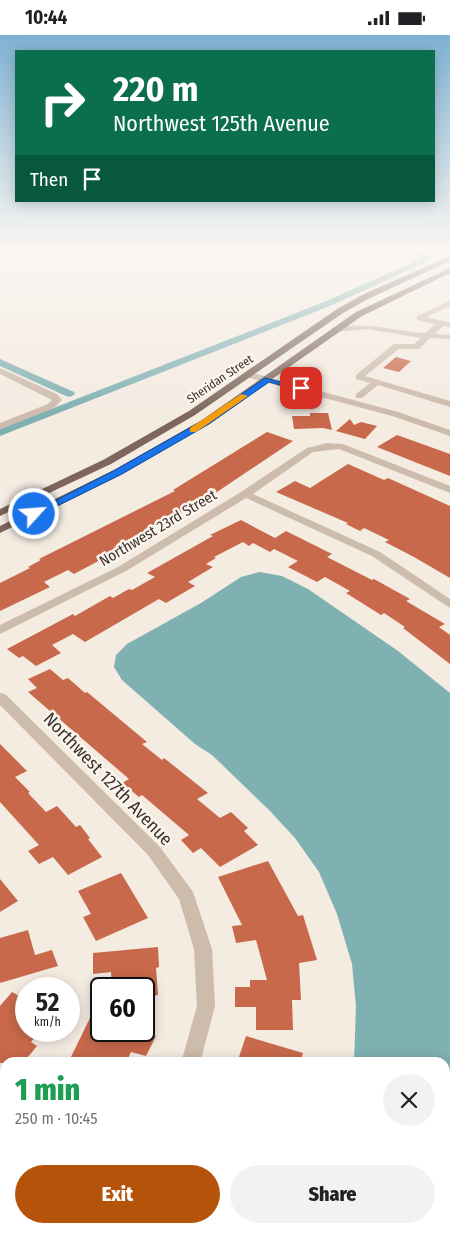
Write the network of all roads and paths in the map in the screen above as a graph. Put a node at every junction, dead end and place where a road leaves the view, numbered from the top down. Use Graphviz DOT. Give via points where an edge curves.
graph roads {
  1 [pos="356,303"];
  2 [pos="382,303"];
  3 [pos="450,303"];
  4 [pos="359,314"];
  5 [pos="440,323"];
  6 [pos="450,325"];
  7 [pos="335,330"];
  8 [pos="427,336"];
  9 [pos="450,337"];
  10 [pos="0,371"];
  11 [pos="253,372"];
  12 [pos="272,376"];
  13 [pos="378,382"];
  14 [pos="360,396"];
  15 [pos="450,404"];
  16 [pos="450,424"];
  17 [pos="0,426"];
  18 [pos="450,433"];
  19 [pos="450,490"];
  20 [pos="245,494"];
  21 [pos="0,513"];
  22 [pos="0,530"];
  23 [pos="450,604"];
  24 [pos="0,630"];
  25 [pos="0,697"];
  26 [pos="192,1057"];
  1 -- 11 [label="main road, Sheridan Street"];
  2 -- 4 [label="main road, Sheridan Street"];
  3 -- 5 [label="street" via="420,318"];
  4 -- 7 [label="main road, Sheridan Street"];
  4 -- 8 [label="street" via="372,322"];
  5 -- 6 [label="street"];
  5 -- 8 [label="street"];
  7 -- 8 [label="street" via="368,327"];
  7 -- 12 [label="main road, Sheridan Street"];
  8 -- 9 [label="street"];
  8 -- 13 [label="street" via="416,347 397,347 359,377"];
  10 -- 17 [label="street" via="57,400 51,406"];
  11 -- 12 [label="street"];
  11 -- 21 [label="main road, Sheridan Street" via="192,413 107,462"];
  12 -- 14 [label="street"];
  12 -- 18 [label="street"];
  12 -- 22 [label="main road, Sheridan Street" via="206,422 118,472"];
  13 -- 14 [label="street"];
  13 -- 15 [label="street"];
  14 -- 16 [label="street"];
  19 -- 20 [label="street, Northwest 23rd Street" via="340,446 327,446 310,450"];
  20 -- 23 [label="street" via="376,554"];
  20 -- 24 [label="street, Northwest 23rd Street" via="122,569"];
  25 -- 26 [label="street, Northwest 127th Avenue" via="154,851 186,897 203,949 206,1006"];
}
